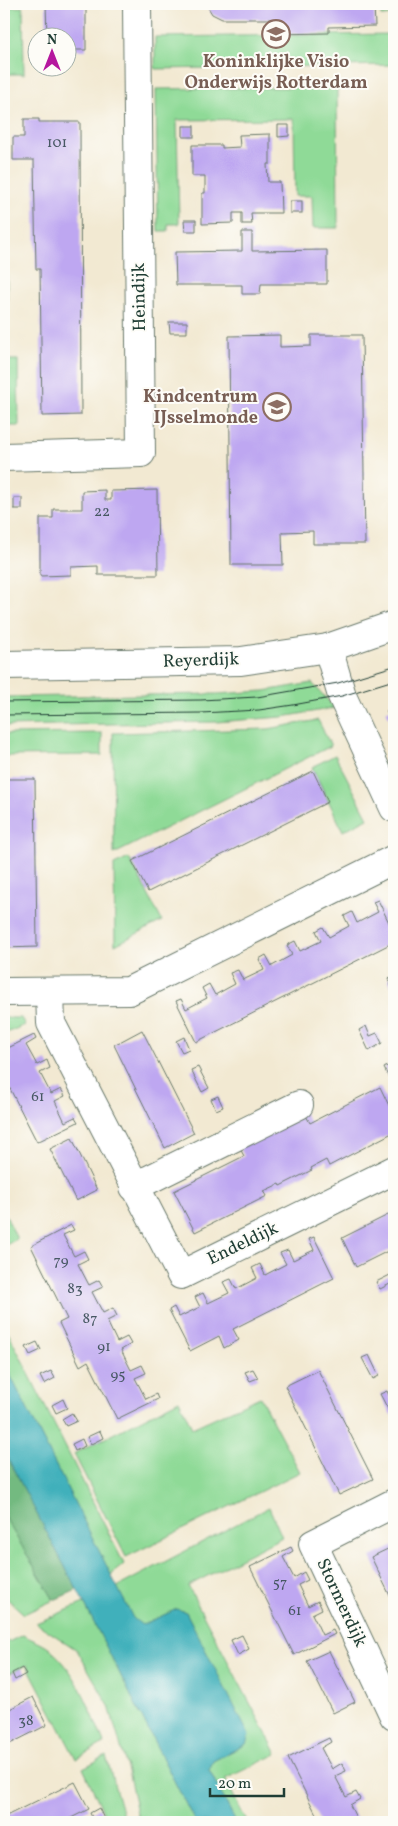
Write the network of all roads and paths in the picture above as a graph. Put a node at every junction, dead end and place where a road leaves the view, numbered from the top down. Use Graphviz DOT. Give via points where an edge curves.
graph roads {
  1 [pos="136,4"];
  2 [pos="4,457"];
  3 [pos="394,625"];
  4 [pos="328,648"];
  5 [pos="4,665"];
  6 [pos="394,808"];
  7 [pos="394,859"];
  8 [pos="4,992"];
  9 [pos="50,992"];
  10 [pos="299,1105"];
  11 [pos="394,1170"];
  12 [pos="134,1187"];
  13 [pos="394,1503"];
  14 [pos="394,1716"];
  1 -- 2 [label="street, Heindijk" via="141,453"];
  3 -- 4 [label="street, Reyerdijk"];
  4 -- 5 [label="street, Reyerdijk" via="241,661"];
  4 -- 6 [label="street" via="342,696"];
  7 -- 9 [label="street" via="129,991"];
  8 -- 9 [label="street"];
  9 -- 12 [label="street, Endeldijk" via="51,1023"];
  10 -- 12 [label="street"];
  11 -- 12 [label="street, Endeldijk" via="180,1275"];
  13 -- 14 [label="street, Stormerdijk" via="313,1544"];
}
